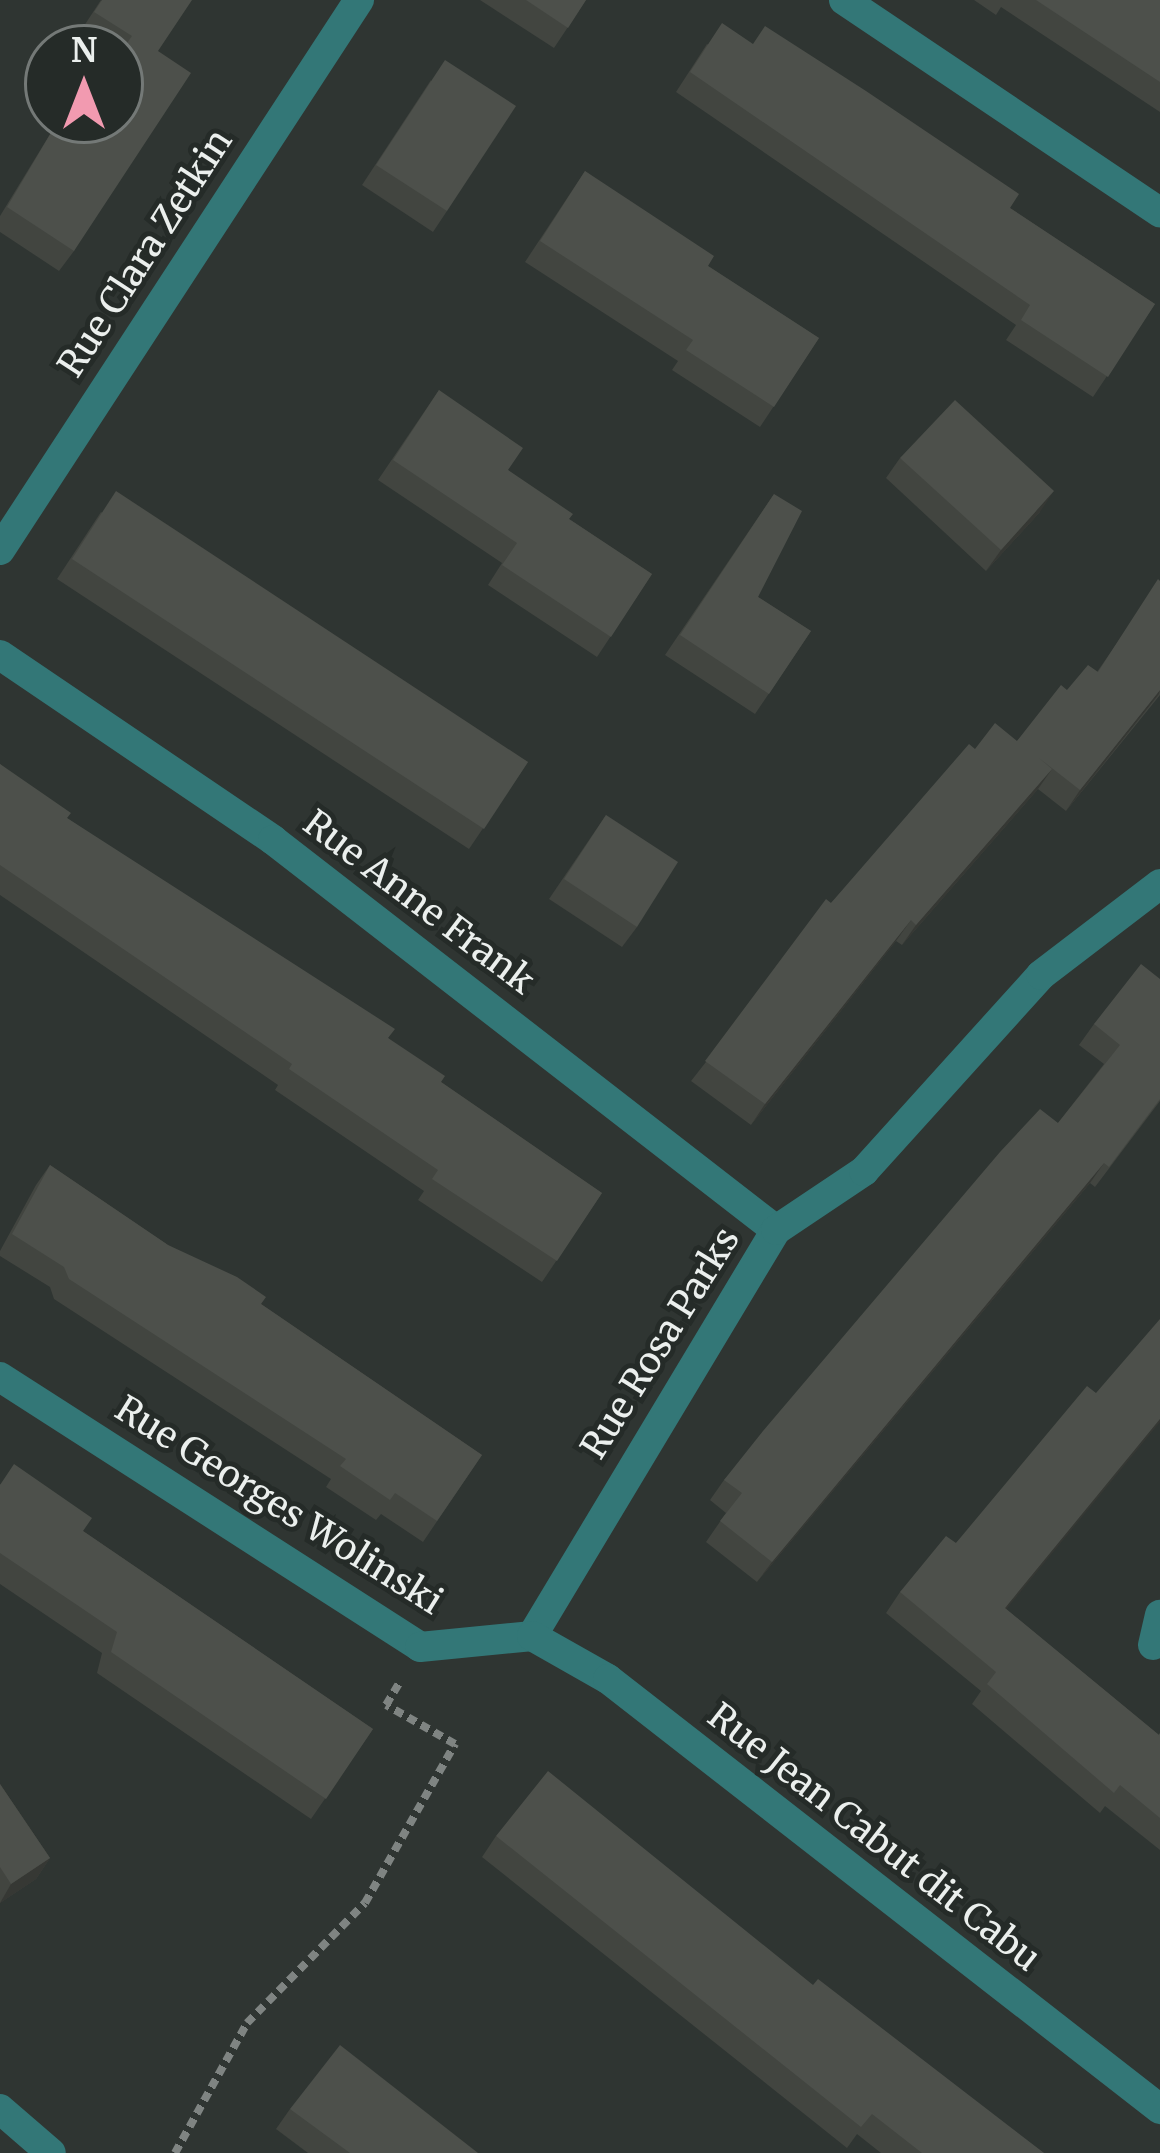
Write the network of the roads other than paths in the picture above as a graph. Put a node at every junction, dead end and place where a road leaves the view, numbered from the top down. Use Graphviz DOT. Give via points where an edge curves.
graph roads {
  1 [pos="359,0"];
  2 [pos="844,0"];
  3 [pos="1160,212"];
  4 [pos="0,550"];
  5 [pos="0,655"];
  6 [pos="1160,884"];
  7 [pos="776,1230"];
  8 [pos="0,1377"];
  9 [pos="532,1636"];
  10 [pos="0,2109"];
  11 [pos="1160,2109"];
  12 [pos="51,2153"];
  1 -- 4 [label="street, Rue Clara Zetkin"];
  2 -- 3 [label="street"];
  5 -- 7 [label="street, Rue Anne Frank" via="273,840"];
  6 -- 7 [label="street, Rue Rosa Parks" via="1041,975 864,1171"];
  7 -- 9 [label="street, Rue Rosa Parks"];
  8 -- 9 [label="street, Rue Georges Wolinski" via="420,1647"];
  9 -- 11 [label="street, Rue Jean Cabut dit Cabu" via="608,1679"];
  10 -- 12 [label="street"];
}
